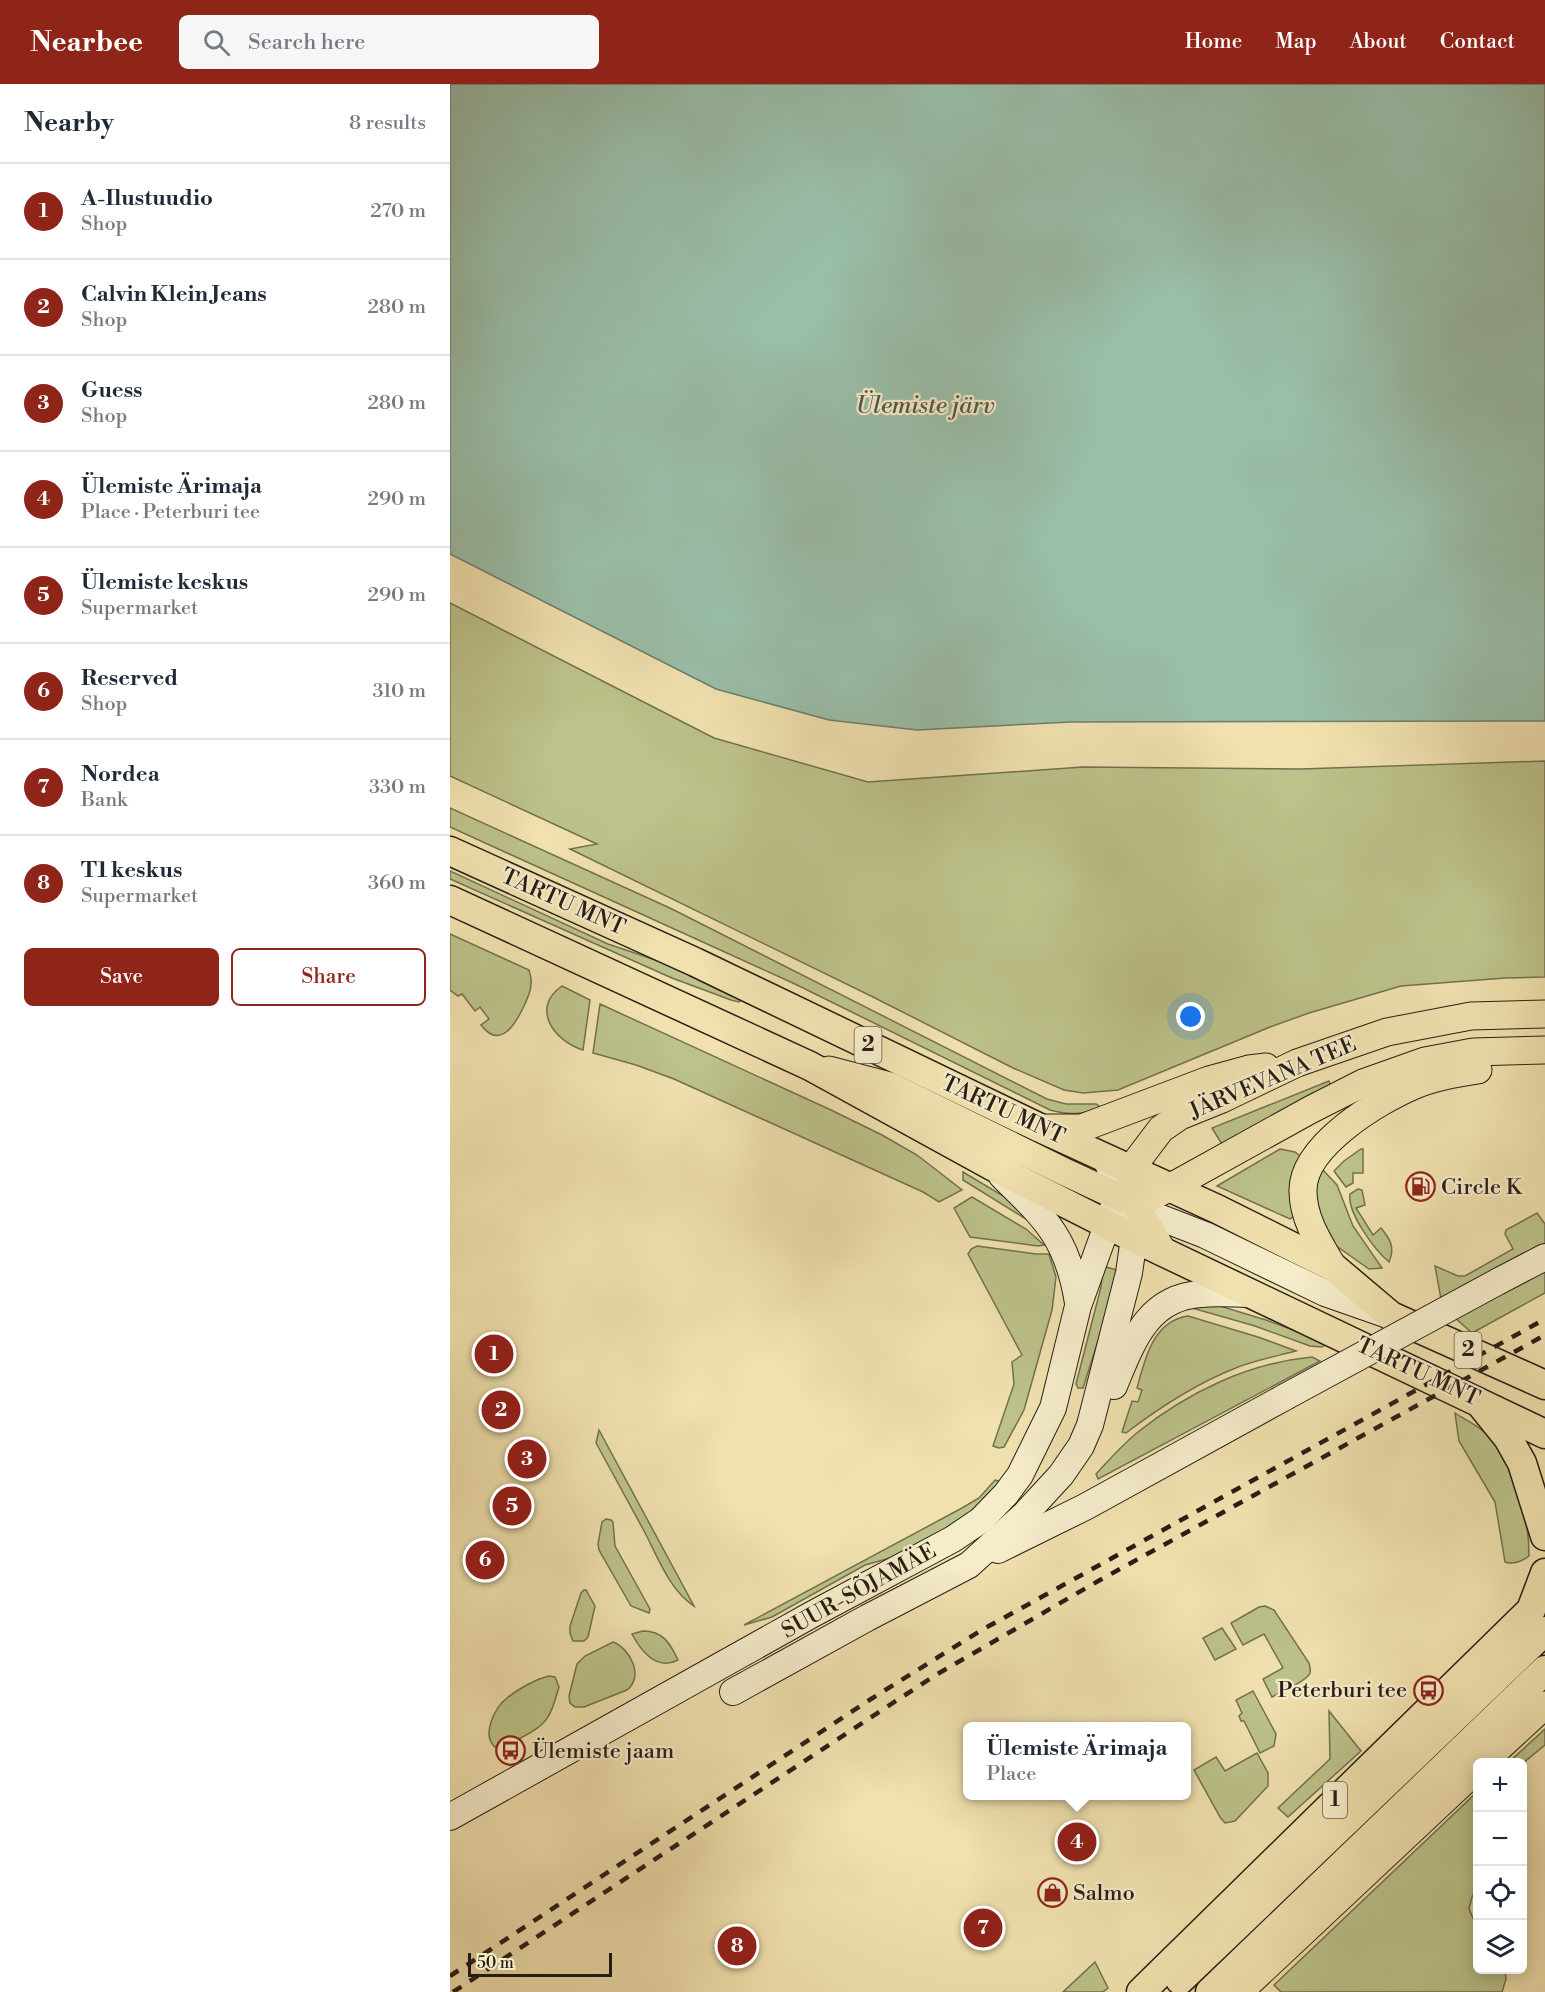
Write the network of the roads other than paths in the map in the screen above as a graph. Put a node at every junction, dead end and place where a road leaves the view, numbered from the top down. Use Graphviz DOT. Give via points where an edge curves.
graph roads {
  1 [pos="450,851"];
  2 [pos="450,900"];
  3 [pos="1545,1014"];
  4 [pos="1545,1050"];
  5 [pos="1297,1063"];
  6 [pos="1545,1063"];
  7 [pos="810,1066"];
  8 [pos="1040,1128"];
  9 [pos="992,1166"];
  10 [pos="1169,1188"];
  11 [pos="1124,1201"];
  12 [pos="1545,1257"];
  13 [pos="1333,1267"];
  14 [pos="1253,1294"];
  15 [pos="1078,1306"];
  16 [pos="1391,1316"];
  17 [pos="1545,1385"];
  18 [pos="1478,1400"];
  19 [pos="1090,1425"];
  20 [pos="1545,1434"];
  21 [pos="1545,1536"];
  22 [pos="969,1565"];
  23 [pos="1545,1573"];
  24 [pos="1540,1612"];
  25 [pos="1545,1670"];
  26 [pos="733,1692"];
  27 [pos="1545,1706"];
  28 [pos="1487,1758"];
  29 [pos="1473,1772"];
  30 [pos="450,1817"];
  31 [pos="1141,1992"];
  32 [pos="1166,1992"];
  33 [pos="1210,1992"];
  34 [pos="1239,1992"];
  1 -- 8 [label="highway, TARTU MNT / 2" via="695,962"];
  2 -- 7 [label="highway, TARTU MNT / 2"];
  3 -- 5 [label="main road, JÄRVEVANA TEE" via="1471,1016 1398,1030"];
  4 -- 10 [label="main road, JÄRVEVANA TEE" via="1473,1052 1425,1060 1363,1083"];
  5 -- 8 [label="main road" via="1249,1069 1209,1080 1082,1128"];
  5 -- 11 [label="main road, JÄRVEVANA TEE" via="1180,1116 1161,1129 1138,1156"];
  6 -- 13 [label="main road" via="1460,1072 1417,1084 1364,1113 1336,1136 1314,1158 1303,1190 1314,1236"];
  7 -- 9 [label="highway, TARTU MNT / 2"];
  7 -- 11 [label="main road" via="890,1086"];
  8 -- 11 [label="highway, TARTU MNT / 2"];
  9 -- 11 [label="highway, TARTU MNT / 2"];
  9 -- 15 [label="main road" via="1041,1214 1063,1248 1073,1273"];
  10 -- 11 [label="highway, TARTU MNT / 2"];
  10 -- 13 [label="highway, TARTU MNT / 2"];
  11 -- 14 [label="highway, TARTU MNT / 2" via="1161,1250"];
  11 -- 15 [label="main road, SUUR-SÕJAMÄE"];
  11 -- 16 [label="main road" via="1325,1293"];
  11 -- 19 [label="main road, SUUR-SÕJAMÄE" via="1127,1284"];
  12 -- 22 [label="main road, bridge" via="1085,1507"];
  13 -- 16 [label="highway, TARTU MNT / 2"];
  14 -- 18 [label="highway, TARTU MNT / 2"];
  14 -- 19 [label="main road" via="1199,1294 1166,1302 1138,1331 1111,1392"];
  15 -- 30 [label="main road, SUUR-SÕJAMÄE" via="1053,1408 1020,1475 981,1520"];
  16 -- 17 [label="highway, TARTU MNT / 2"];
  18 -- 20 [label="highway, TARTU MNT / 2"];
  18 -- 21 [label="highway" via="1522,1463"];
  19 -- 22 [label="main road, SUUR-SÕJAMÄE" via="1061,1475"];
  22 -- 26 [label="main road, SUUR-SÕJAMÄE"];
  23 -- 24 [label="highway, 1"];
  24 -- 31 [label="highway, 1"];
  24 -- 32 [label="highway"];
  25 -- 33 [label="highway"];
  27 -- 28 [label="main road"];
  29 -- 34 [label="main road"];
}
